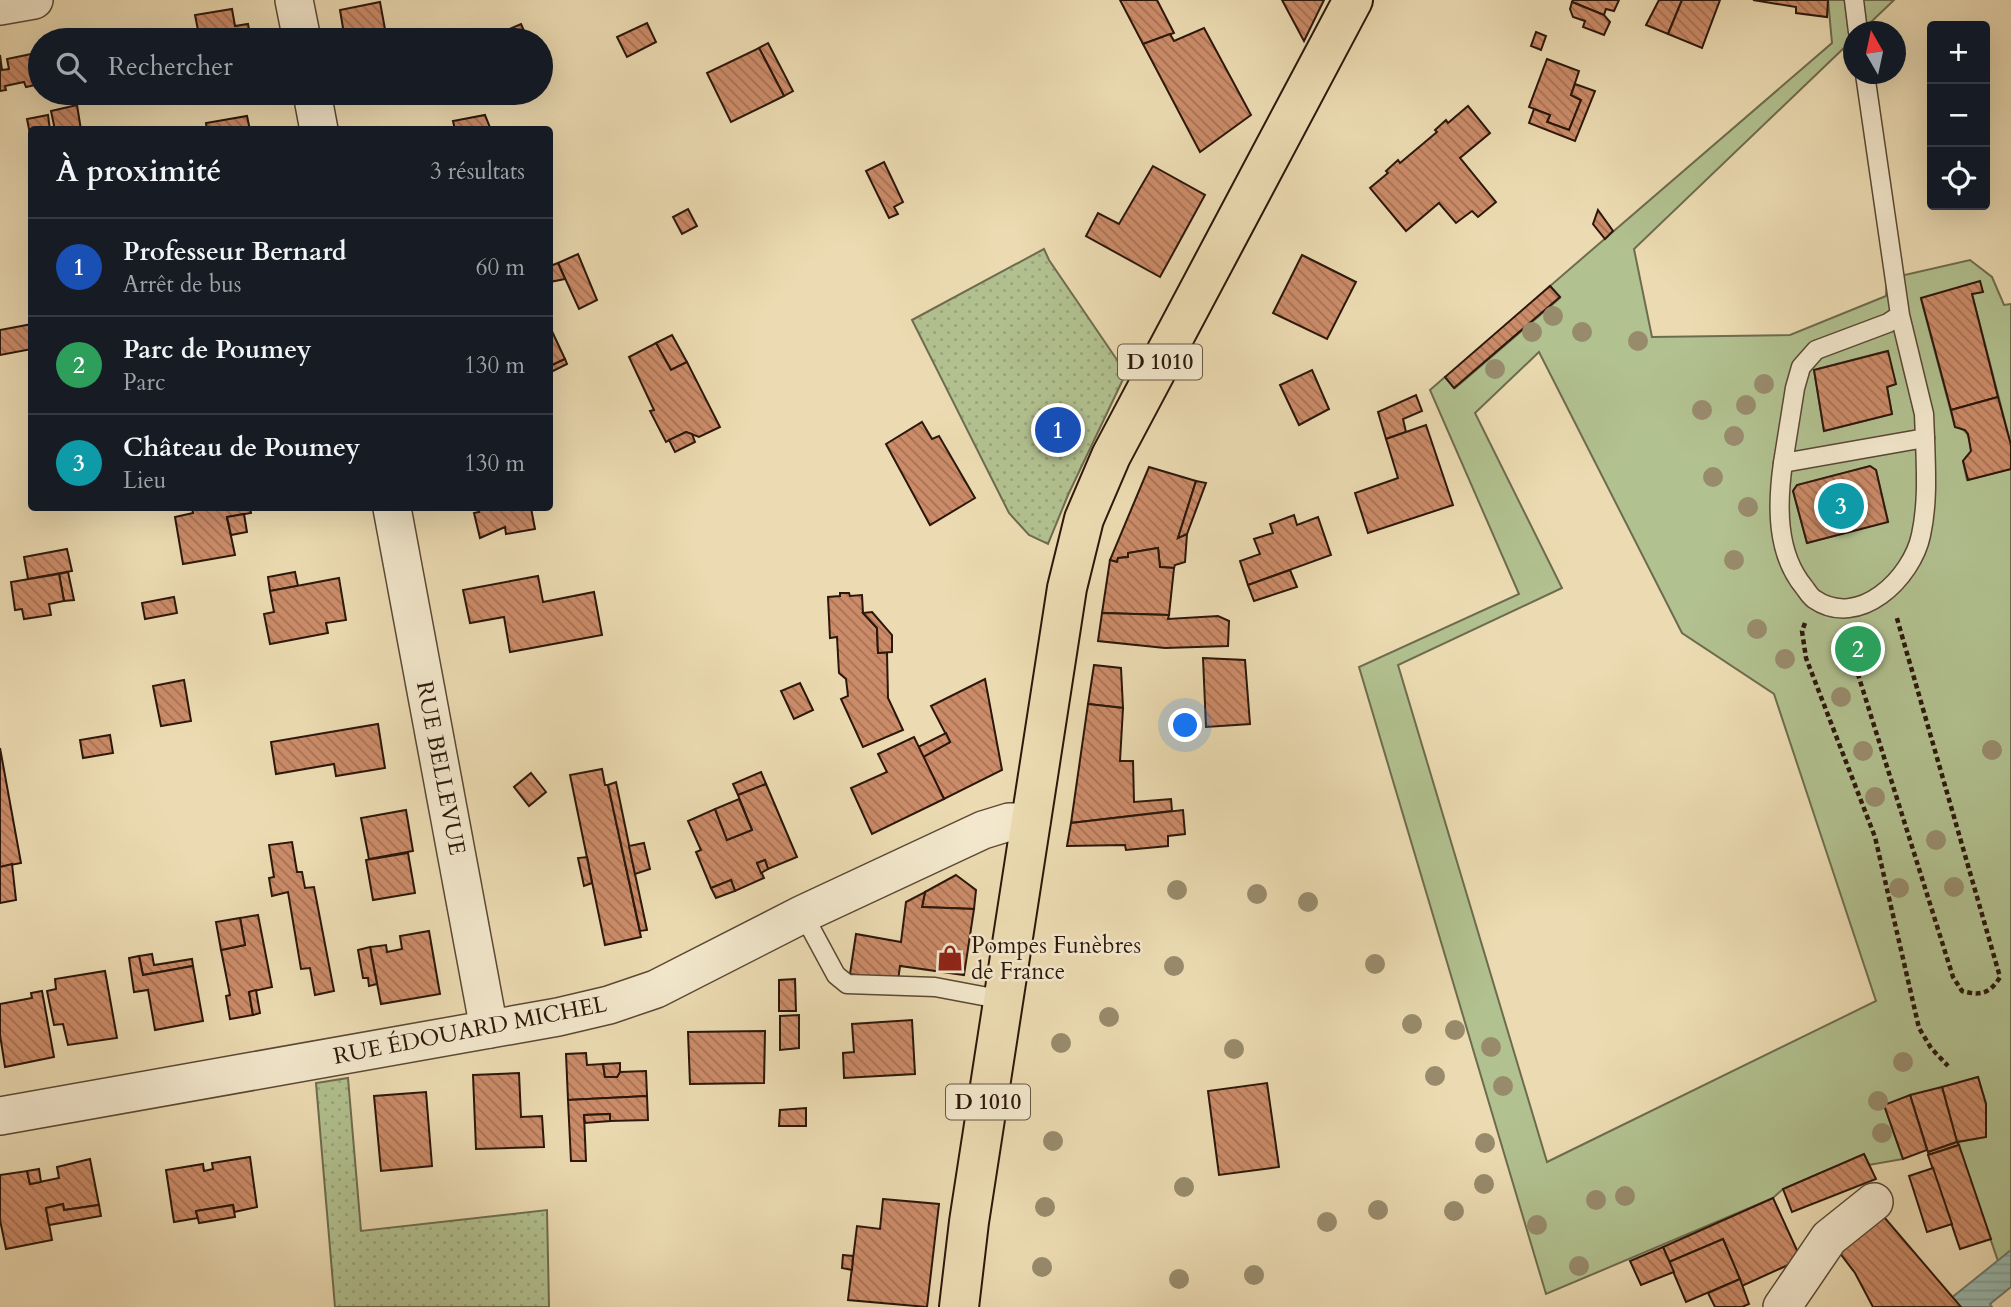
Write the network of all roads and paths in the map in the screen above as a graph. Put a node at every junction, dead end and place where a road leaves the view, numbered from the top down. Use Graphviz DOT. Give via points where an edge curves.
graph roads {
  1 [pos="34,0"];
  2 [pos="294,0"];
  3 [pos="1353,0"];
  4 [pos="1854,0"];
  5 [pos="0,6"];
  6 [pos="1857,21"];
  7 [pos="300,28"];
  8 [pos="1866,84"];
  9 [pos="314,105"];
  10 [pos="318,126"];
  11 [pos="1900,315"];
  12 [pos="1925,438"];
  13 [pos="1783,463"];
  14 [pos="393,511"];
  15 [pos="1888,591"];
  16 [pos="1813,599"];
  17 [pos="1838,609"];
  18 [pos="1031,822"];
  19 [pos="803,914"];
  20 [pos="1005,997"];
  21 [pos="489,1028"];
  22 [pos="1948,1066"];
  23 [pos="0,1116"];
  24 [pos="1874,1202"];
  25 [pos="959,1307"];
  26 [pos="1782,1307"];
  1 -- 5 [label="street"];
  2 -- 7 [label="street"];
  3 -- 18 [label="main road, D 1010" via="1092,498 1067,588"];
  4 -- 6 [label="lane"];
  8 -- 11 [label="lane"];
  9 -- 10 [label="street"];
  11 -- 12 [label="lane" via="1924,414"];
  11 -- 13 [label="lane" via="1816,350 1801,367"];
  12 -- 13 [label="lane"];
  12 -- 15 [label="lane" via="1927,484 1921,537 1909,565"];
  13 -- 16 [label="lane" via="1779,520 1785,552 1794,575"];
  14 -- 21 [label="street, RUE BELLEVUE"];
  15 -- 17 [label="lane" via="1867,604"];
  15 -- 17 [label="path" via="2000,977 1993,988 1976,995 1962,991 1953,977"];
  16 -- 17 [label="lane"];
  16 -- 22 [label="path" via="1802,631 1806,658 1875,837 1919,1028"];
  18 -- 19 [label="street, RUE ÉDOUARD MICHEL" via="1009,822 983,830"];
  18 -- 20 [label="main road, D 1010"];
  19 -- 20 [label="lane" via="836,975 847,984 935,987"];
  19 -- 21 [label="street, RUE ÉDOUARD MICHEL" via="656,989 558,1017"];
  20 -- 25 [label="main road, D 1010"];
  21 -- 23 [label="street, RUE ÉDOUARD MICHEL"];
  24 -- 26 [label="street" via="1829,1238"];
}
